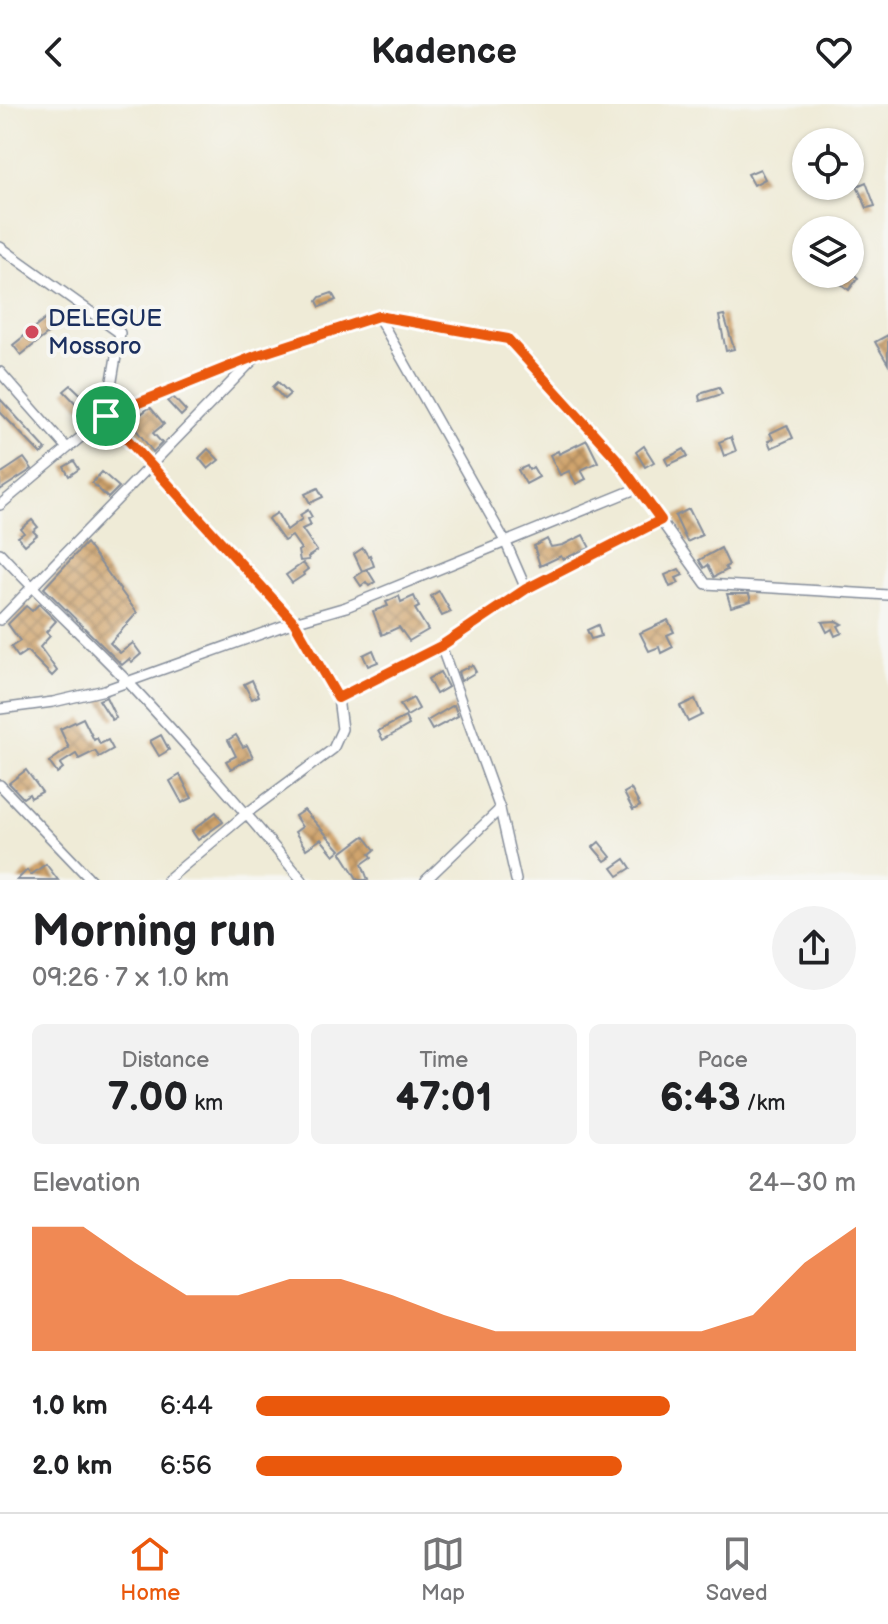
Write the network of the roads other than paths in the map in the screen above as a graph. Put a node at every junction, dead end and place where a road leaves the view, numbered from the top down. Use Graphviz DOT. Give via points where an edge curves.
graph roads {
  1 [pos="0,247"];
  2 [pos="378,316"];
  3 [pos="258,355"];
  4 [pos="0,372"];
  5 [pos="106,416"];
  6 [pos="67,448"];
  7 [pos="150,467"];
  8 [pos="638,488"];
  9 [pos="0,505"];
  10 [pos="661,520"];
  11 [pos="506,543"];
  12 [pos="0,553"];
  13 [pos="31,588"];
  14 [pos="526,589"];
  15 [pos="888,595"];
  16 [pos="0,620"];
  17 [pos="294,622"];
  18 [pos="441,646"];
  19 [pos="127,682"];
  20 [pos="338,698"];
  21 [pos="0,709"];
  22 [pos="0,785"];
  23 [pos="500,809"];
  24 [pos="247,813"];
  25 [pos="91,880"];
  26 [pos="167,880"];
  27 [pos="302,880"];
  28 [pos="426,880"];
  29 [pos="516,880"];
  1 -- 5 [label="street" via="120,333"];
  2 -- 3 [label="street"];
  2 -- 8 [label="street" via="508,339"];
  2 -- 11 [label="street"];
  3 -- 5 [label="street"];
  3 -- 7 [label="street"];
  4 -- 6 [label="street"];
  5 -- 6 [label="street"];
  5 -- 7 [label="street"];
  6 -- 9 [label="street"];
  7 -- 13 [label="street"];
  7 -- 17 [label="street"];
  8 -- 10 [label="street"];
  8 -- 11 [label="street"];
  10 -- 14 [label="street"];
  10 -- 15 [label="street" via="706,584"];
  11 -- 14 [label="street"];
  11 -- 17 [label="street" via="346,607"];
  12 -- 13 [label="street"];
  13 -- 16 [label="street"];
  13 -- 19 [label="street"];
  14 -- 18 [label="street"];
  17 -- 19 [label="street"];
  17 -- 20 [label="street"];
  18 -- 20 [label="street"];
  18 -- 23 [label="street"];
  19 -- 21 [label="street" via="53,702"];
  19 -- 24 [label="street"];
  20 -- 24 [label="street" via="342,729 333,749"];
  22 -- 25 [label="street"];
  23 -- 28 [label="street"];
  23 -- 29 [label="street"];
  24 -- 26 [label="street"];
  24 -- 27 [label="street"];
}
